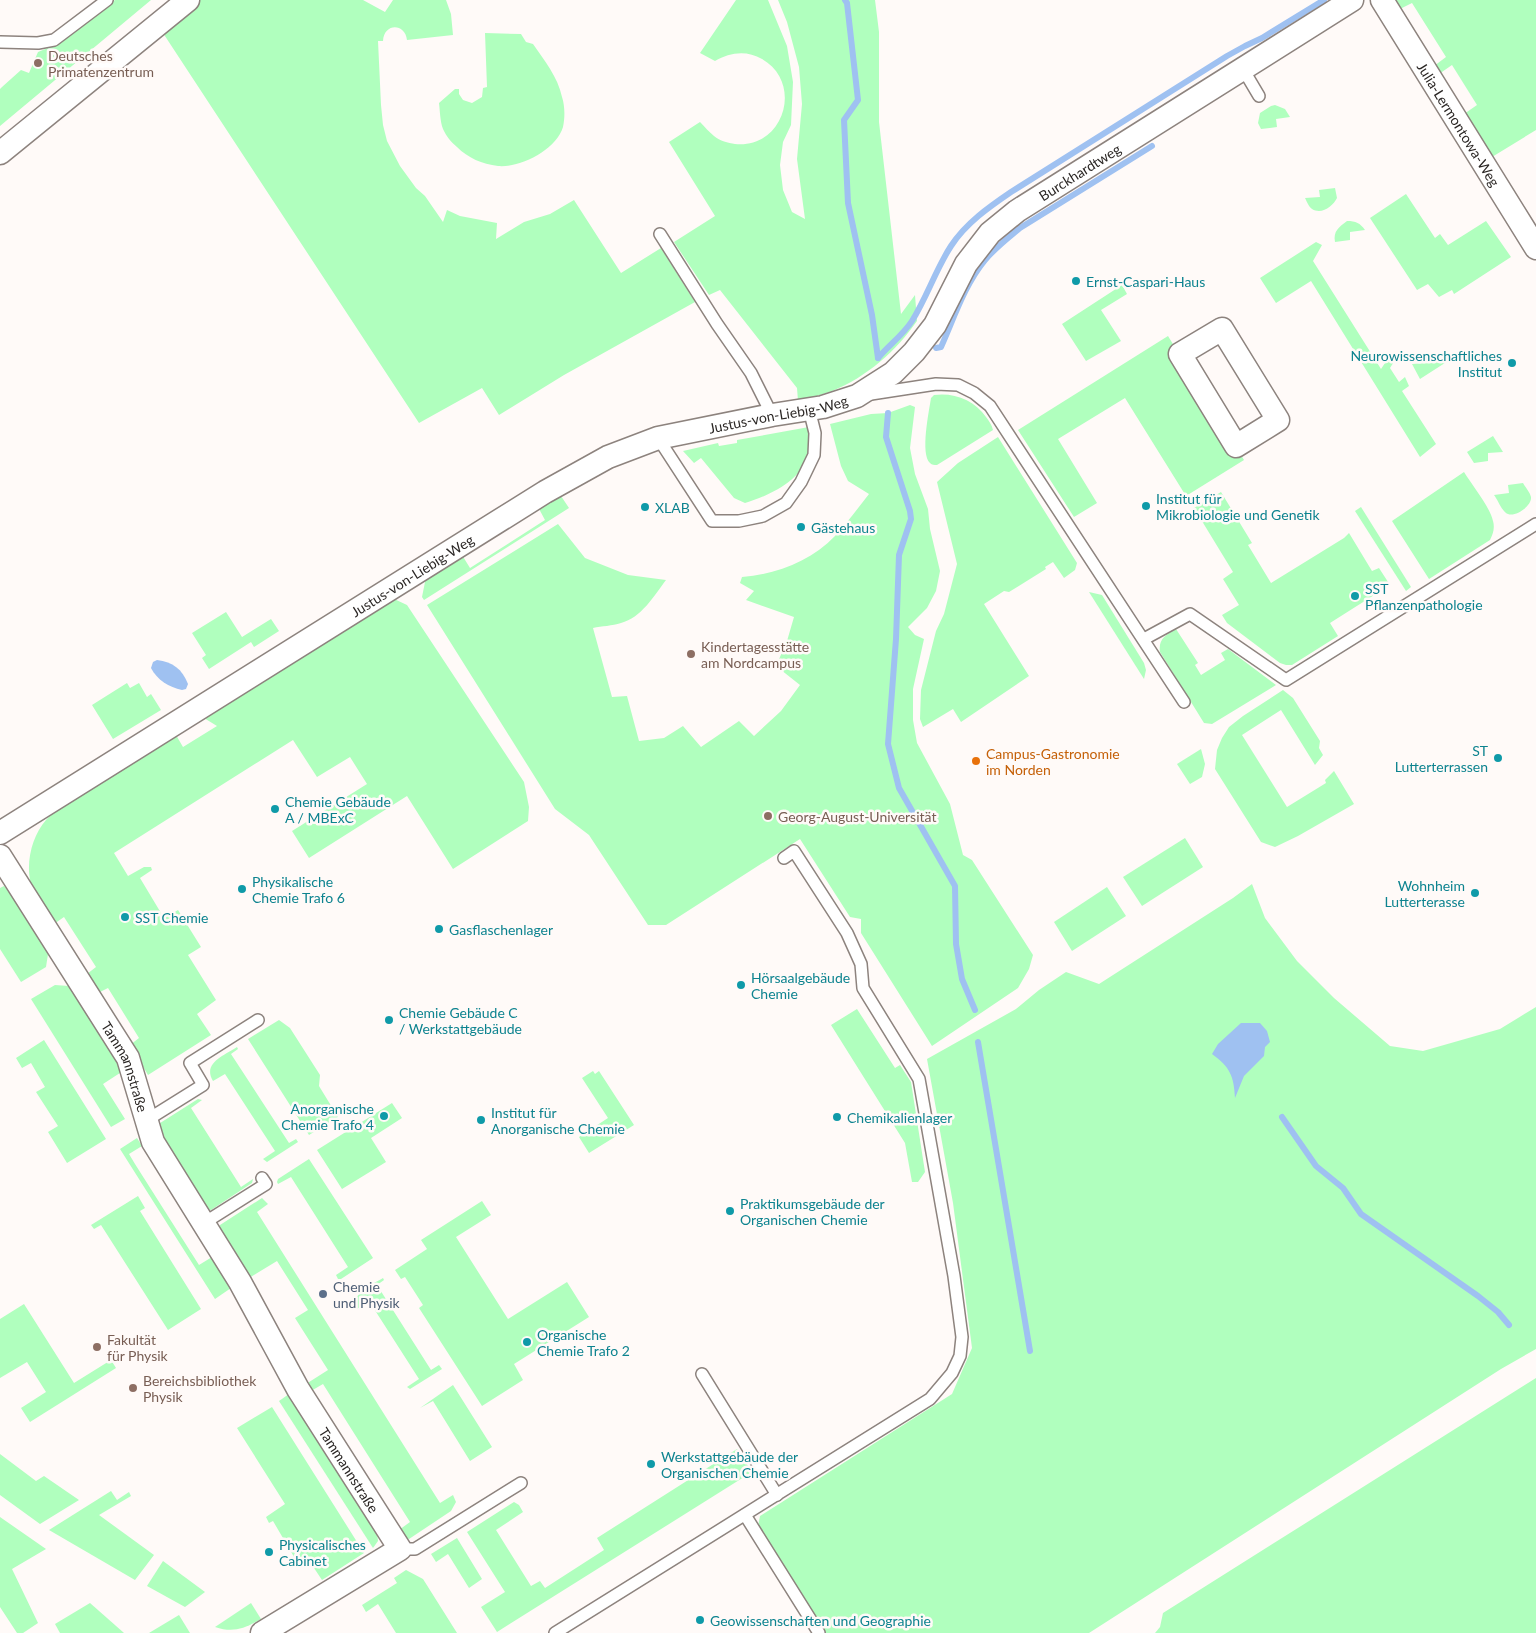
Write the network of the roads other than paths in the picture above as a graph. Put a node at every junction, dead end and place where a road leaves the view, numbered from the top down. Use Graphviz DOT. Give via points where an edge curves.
graph roads {
  1 [pos="107,0"];
  2 [pos="188,0"];
  3 [pos="1352,0"];
  4 [pos="1382,0"];
  5 [pos="0,42"];
  6 [pos="1243,69"];
  7 [pos="1260,96"];
  8 [pos="0,153"];
  9 [pos="660,234"];
  10 [pos="1536,248"];
  11 [pos="1180,354"];
  12 [pos="857,396"];
  13 [pos="809,409"];
  14 [pos="772,415"];
  15 [pos="658,438"];
  16 [pos="1536,524"];
  17 [pos="1144,640"];
  18 [pos="1184,702"];
  19 [pos="0,833"];
  20 [pos="0,856"];
  21 [pos="784,858"];
  22 [pos="258,1020"];
  23 [pos="147,1120"];
  24 [pos="262,1178"];
  25 [pos="204,1223"];
  26 [pos="702,1374"];
  27 [pos="520,1483"];
  28 [pos="777,1495"];
  29 [pos="745,1515"];
  30 [pos="400,1549"];
  31 [pos="262,1633"];
  32 [pos="555,1633"];
  33 [pos="819,1633"];
  1 -- 5 [label="lane" via="54,40"];
  2 -- 8 [label="street"];
  3 -- 6 [label="street, Burckhardtweg"];
  4 -- 10 [label="street, Julia-Lermontowa-Weg"];
  6 -- 7 [label="lane"];
  6 -- 12 [label="street, Burckhardtweg" via="1017,211 990,233 966,264 935,325 921,343 893,373"];
  9 -- 14 [label="lane" via="752,372"];
  11 -- 11 [label="street" via="1222,328 1278,420 1236,446"];
  12 -- 13 [label="street, Justus-von-Liebig-Weg"];
  12 -- 17 [label="lane" via="936,384 958,385 990,406"];
  13 -- 14 [label="street, Justus-von-Liebig-Weg"];
  13 -- 15 [label="lane" via="815,433 814,455 801,482 786,503 763,516 739,521 712,521"];
  14 -- 15 [label="street, Justus-von-Liebig-Weg"];
  15 -- 19 [label="street, Justus-von-Liebig-Weg" via="608,457 544,492"];
  16 -- 17 [label="lane" via="1286,680 1190,614"];
  17 -- 18 [label="lane"];
  20 -- 23 [label="street, Tammannstraße" via="128,1058"];
  21 -- 28 [label="lane" via="794,851 846,933 861,964 863,988 918,1078 962,1337 960,1356 952,1373 930,1399"];
  22 -- 23 [label="lane" via="190,1063 203,1085"];
  23 -- 25 [label="street, Tammannstraße" via="153,1142"];
  24 -- 25 [label="lane" via="266,1184"];
  25 -- 30 [label="street, Tammannstraße" via="298,1389"];
  26 -- 28 [label="lane"];
  27 -- 30 [label="lane" via="415,1549"];
  28 -- 29 [label="lane"];
  29 -- 32 [label="lane"];
  29 -- 33 [label="lane"];
  30 -- 31 [label="street"];
}
